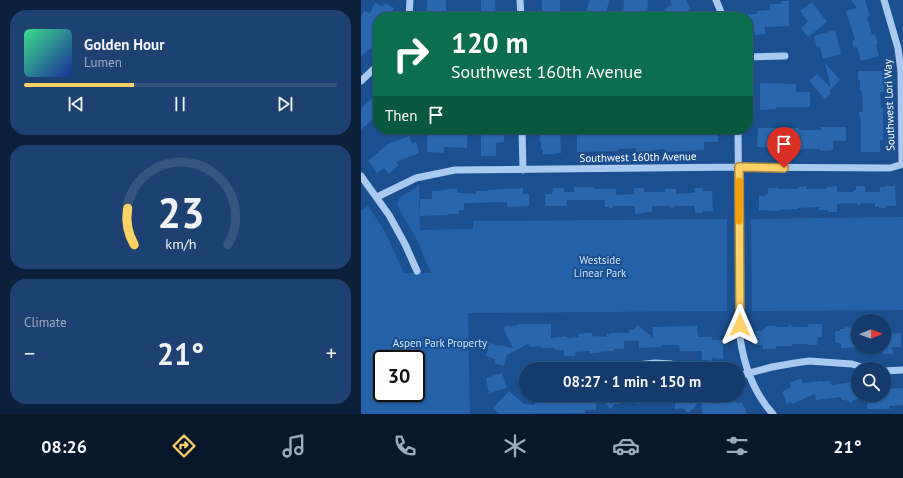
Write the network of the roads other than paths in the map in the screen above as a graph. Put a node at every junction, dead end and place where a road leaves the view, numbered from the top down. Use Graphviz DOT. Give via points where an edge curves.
graph roads {
  1 [pos="410,0"];
  2 [pos="521,0"];
  3 [pos="716,0"];
  4 [pos="884,0"];
  5 [pos="409,12"];
  6 [pos="521,12"];
  7 [pos="721,12"];
  8 [pos="753,56"];
  9 [pos="785,56"];
  10 [pos="373,70"];
  11 [pos="361,81"];
  12 [pos="522,134"];
  13 [pos="738,134"];
  14 [pos="902,164"];
  15 [pos="739,167"];
  16 [pos="523,170"];
  17 [pos="361,176"];
  18 [pos="377,197"];
  19 [pos="417,271"];
  20 [pos="851,364"];
  21 [pos="903,370"];
  22 [pos="891,371"];
  23 [pos="748,374"];
  24 [pos="745,375"];
  25 [pos="773,414"];
  1 -- 5 [label="street"];
  2 -- 6 [label="street"];
  3 -- 7 [label="street"];
  4 -- 14 [label="street, Southwest Lori Way" via="898,48 901,72"];
  8 -- 9 [label="street"];
  10 -- 11 [label="street"];
  12 -- 16 [label="street"];
  13 -- 15 [label="street"];
  14 -- 15 [label="street, Southwest 160th Avenue" via="890,168"];
  15 -- 16 [label="street, Southwest 160th Avenue"];
  15 -- 23 [label="street" via="740,337"];
  16 -- 18 [label="street, Southwest 160th Avenue" via="455,170 416,178"];
  17 -- 18 [label="street"];
  18 -- 19 [label="street" via="405,244"];
  20 -- 23 [label="street" via="809,361"];
  21 -- 22 [label="street"];
  23 -- 24 [label="street"];
  23 -- 25 [label="street"];
}
